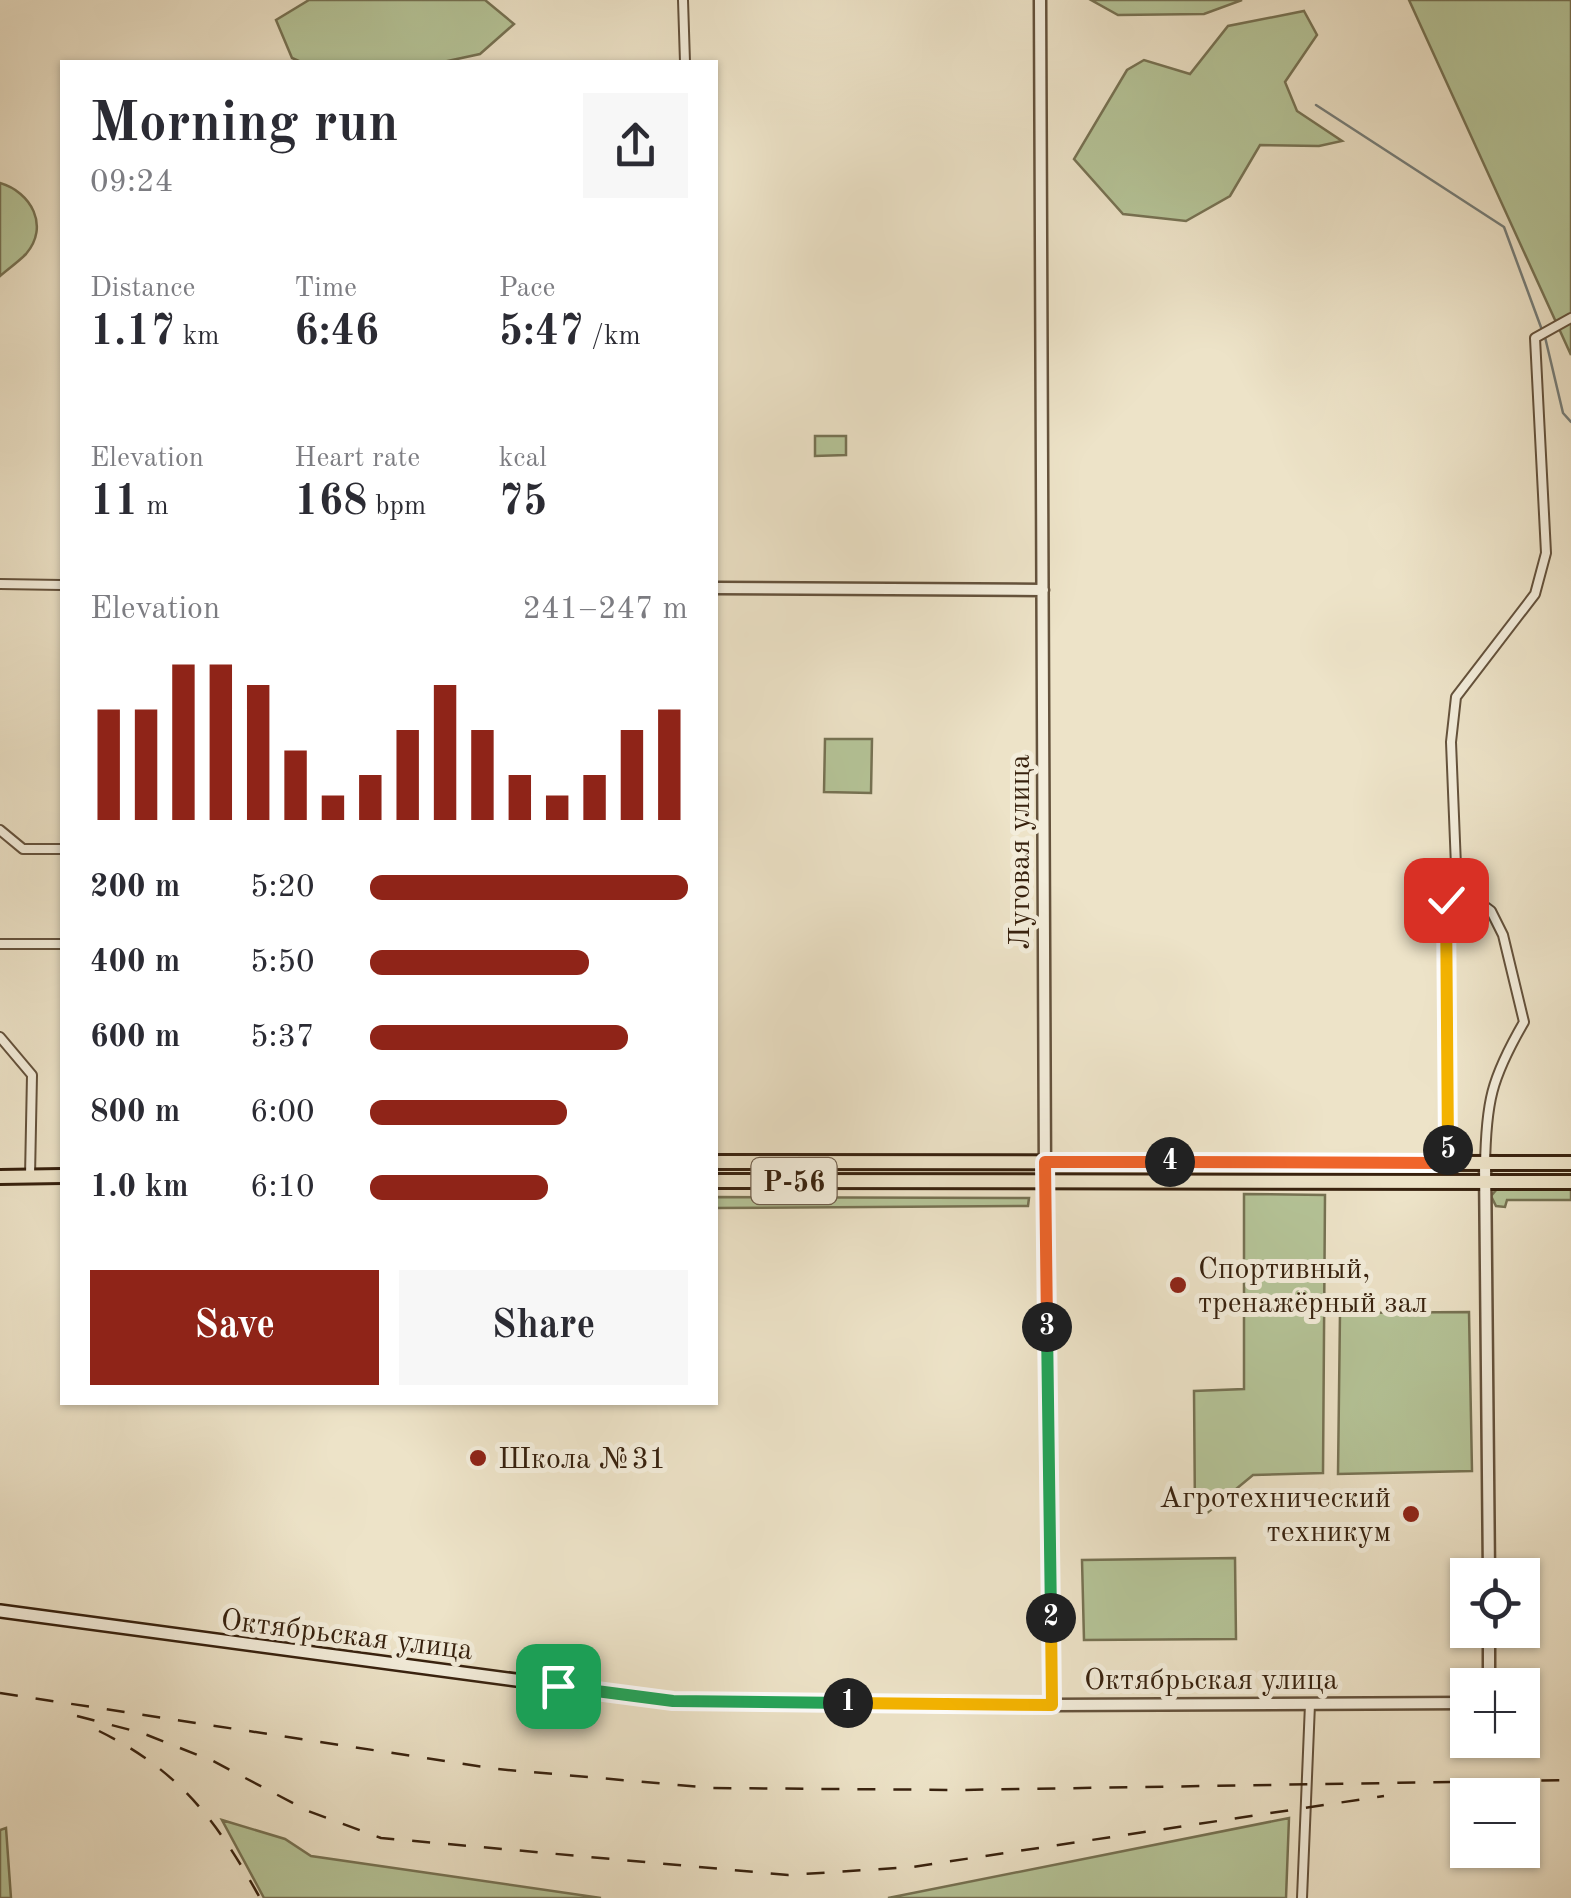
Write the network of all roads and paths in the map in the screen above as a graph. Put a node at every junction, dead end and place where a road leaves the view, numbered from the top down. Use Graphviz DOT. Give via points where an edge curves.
graph roads {
  1 [pos="684,0"];
  2 [pos="1040,0"];
  3 [pos="685,60"];
  4 [pos="1571,318"];
  5 [pos="0,584"];
  6 [pos="60,585"];
  7 [pos="718,588"];
  8 [pos="1043,590"];
  9 [pos="0,830"];
  10 [pos="60,849"];
  11 [pos="1436,872"];
  12 [pos="0,944"];
  13 [pos="60,944"];
  14 [pos="0,1037"];
  15 [pos="789,1161"];
  16 [pos="718,1162"];
  17 [pos="1045,1162"];
  18 [pos="1448,1163"];
  19 [pos="1485,1163"];
  20 [pos="1571,1163"];
  21 [pos="0,1176"];
  22 [pos="30,1176"];
  23 [pos="60,1176"];
  24 [pos="1045,1180"];
  25 [pos="788,1181"];
  26 [pos="1485,1181"];
  27 [pos="718,1182"];
  28 [pos="1571,1182"];
  29 [pos="1489,1558"];
  30 [pos="0,1611"];
  31 [pos="1450,1703"];
  32 [pos="1310,1704"];
  33 [pos="1052,1705"];
  34 [pos="1302,1898"];
  1 -- 3 [label="street"];
  2 -- 8 [label="street, Луговая улица"];
  4 -- 19 [label="street" via="1535,338 1546,554 1535,594 1456,697 1451,742 1456,866 1503,934 1524,1022 1486,1106"];
  5 -- 6 [label="street"];
  7 -- 8 [label="street"];
  8 -- 17 [label="street, Луговая улица"];
  9 -- 10 [label="street" via="23,849"];
  11 -- 18 [label="street" via="1446,900"];
  12 -- 13 [label="street"];
  14 -- 22 [label="street" via="32,1074"];
  15 -- 16 [label="main road"];
  15 -- 17 [label="main road"];
  15 -- 25 [label="main road" via="797,1173"];
  17 -- 18 [label="main road"];
  17 -- 24 [label="street, Луговая улица"];
  18 -- 19 [label="main road"];
  19 -- 20 [label="main road"];
  19 -- 26 [label="street"];
  21 -- 22 [label="main road"];
  22 -- 23 [label="main road"];
  24 -- 25 [label="main road, Р-56"];
  24 -- 26 [label="main road, Р-56"];
  24 -- 33 [label="main road, Луговая улица"];
  25 -- 27 [label="main road, Р-56"];
  26 -- 28 [label="main road, Р-56"];
  26 -- 29 [label="street"];
  30 -- 33 [label="main road, Октябрьская улица" via="673,1701"];
  31 -- 32 [label="street, Октябрьская улица"];
  32 -- 33 [label="street, Октябрьская улица"];
  32 -- 34 [label="street"];
}
